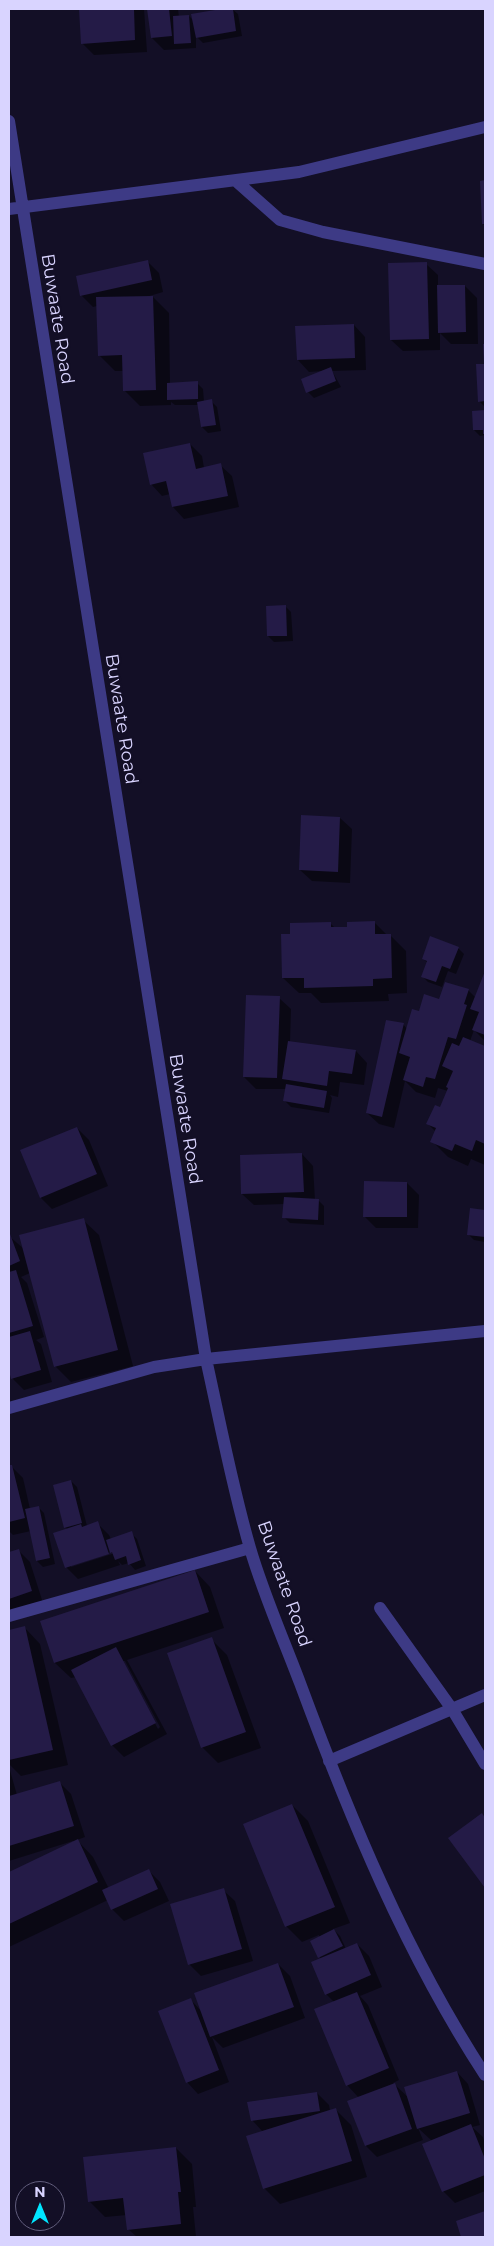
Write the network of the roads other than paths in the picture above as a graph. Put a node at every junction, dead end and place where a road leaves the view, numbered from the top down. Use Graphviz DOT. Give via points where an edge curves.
graph roads {
  1 [pos="9,121"];
  2 [pos="485,127"];
  3 [pos="236,181"];
  4 [pos="15,208"];
  5 [pos="485,264"];
  6 [pos="485,1331"];
  7 [pos="206,1359"];
  8 [pos="9,1408"];
  9 [pos="250,1548"];
  10 [pos="380,1608"];
  11 [pos="9,1616"];
  12 [pos="485,1695"];
  13 [pos="452,1709"];
  14 [pos="330,1762"];
  15 [pos="485,1764"];
  16 [pos="485,2075"];
  1 -- 4 [label="street, Buwaate Road"];
  2 -- 3 [label="street" via="299,172"];
  3 -- 4 [label="street"];
  3 -- 5 [label="street" via="280,220 323,232"];
  4 -- 7 [label="street, Buwaate Road"];
  6 -- 7 [label="street"];
  7 -- 8 [label="street" via="154,1367"];
  7 -- 9 [label="street, Buwaate Road"];
  9 -- 11 [label="street"];
  9 -- 14 [label="street, Buwaate Road"];
  10 -- 13 [label="street"];
  12 -- 13 [label="street"];
  13 -- 14 [label="street"];
  13 -- 15 [label="street"];
  14 -- 16 [label="street, Buwaate Road" via="410,1943 452,2025"];
}
